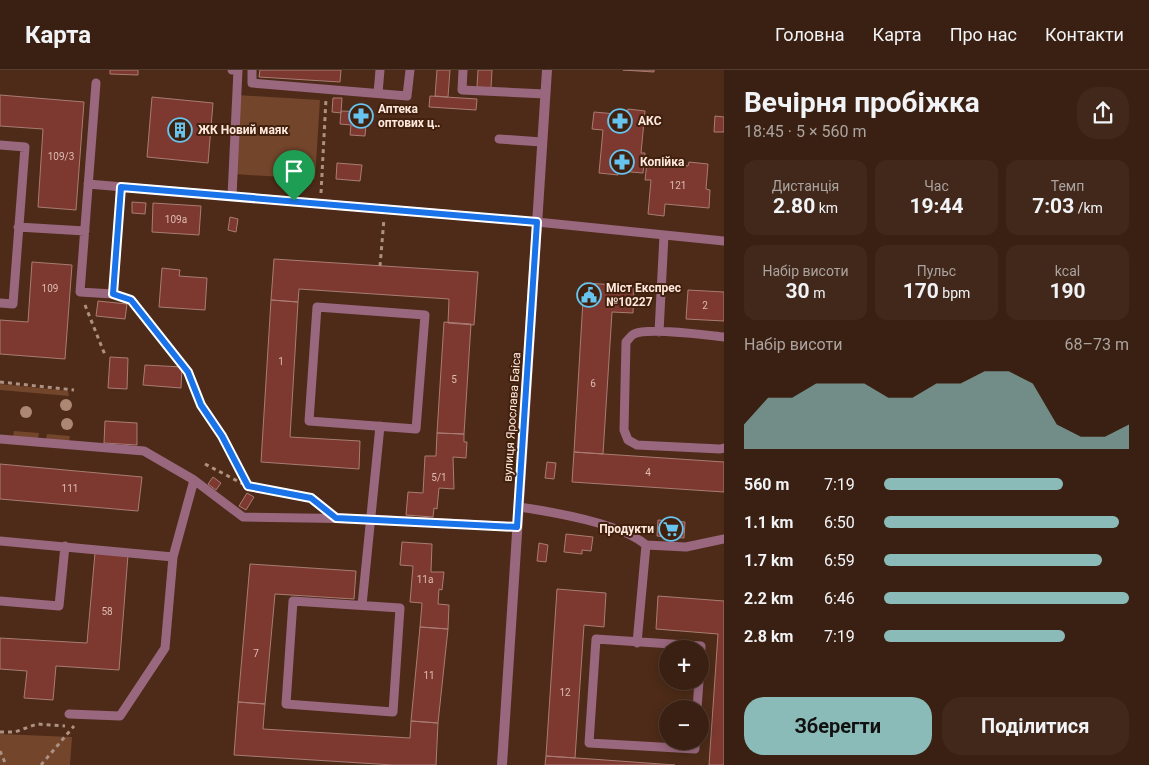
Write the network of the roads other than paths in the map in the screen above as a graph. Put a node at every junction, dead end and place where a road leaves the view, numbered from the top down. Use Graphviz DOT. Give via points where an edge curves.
graph roads {
  1 [pos="232,70"];
  2 [pos="252,70"];
  3 [pos="380,70"];
  4 [pos="410,70"];
  5 [pos="463,70"];
  6 [pos="547,70"];
  7 [pos="96,83"];
  8 [pos="378,93"];
  9 [pos="545,94"];
  10 [pos="499,139"];
  11 [pos="542,142"];
  12 [pos="0,146"];
  13 [pos="88,184"];
  14 [pos="121,187"];
  15 [pos="232,196"];
  16 [pos="537,222"];
  17 [pos="18,227"];
  18 [pos="85,231"];
  19 [pos="664,235"];
  20 [pos="724,241"];
  21 [pos="0,304"];
  22 [pos="659,332"];
  23 [pos="724,336"];
  24 [pos="380,426"];
  25 [pos="0,439"];
  26 [pos="724,448"];
  27 [pos="194,480"];
  28 [pos="518,507"];
  29 [pos="371,519"];
  30 [pos="517,527"];
  31 [pos="724,539"];
  32 [pos="0,541"];
  33 [pos="65,546"];
  34 [pos="646,546"];
  35 [pos="173,557"];
  36 [pos="0,600"];
  37 [pos="362,605"];
  38 [pos="637,643"];
  39 [pos="659,644"];
  40 [pos="69,714"];
  41 [pos="659,748"];
  42 [pos="502,765"];
  1 -- 15 [label="lane" via="238,70"];
  2 -- 8 [label="lane" via="252,83"];
  3 -- 8 [label="lane"];
  4 -- 8 [label="lane" via="407,96"];
  5 -- 9 [label="lane" via="462,90"];
  6 -- 9 [label="street, вулиця Ярослава Баіса"];
  7 -- 13 [label="lane"];
  9 -- 11 [label="street, вулиця Ярослава Баіса"];
  10 -- 11 [label="lane"];
  11 -- 16 [label="street, вулиця Ярослава Баіса"];
  12 -- 17 [label="lane" via="25,147"];
  13 -- 14 [label="lane"];
  13 -- 18 [label="lane"];
  14 -- 15 [label="lane"];
  14 -- 18 [label="lane" via="113,294 80,292"];
  15 -- 16 [label="lane"];
  16 -- 19 [label="lane"];
  16 -- 28 [label="street, вулиця Ярослава Баіса"];
  17 -- 18 [label="lane"];
  17 -- 21 [label="lane" via="13,304"];
  19 -- 20 [label="lane"];
  19 -- 22 [label="lane"];
  22 -- 23 [label="lane"];
  22 -- 26 [label="lane" via="640,332 631,335 626,342 624,430 628,440 637,446"];
  24 -- 24 [label="lane" via="309,421 317,307 424,314 416,429"];
  24 -- 29 [label="lane"];
  25 -- 27 [label="lane" via="144,451"];
  27 -- 29 [label="lane" via="242,517"];
  27 -- 35 [label="lane"];
  28 -- 30 [label="street, вулиця Ярослава Баіса"];
  28 -- 34 [label="lane" via="621,530 636,536"];
  29 -- 30 [label="lane"];
  29 -- 37 [label="lane"];
  30 -- 42 [label="street, вулиця Ярослава Баіса"];
  31 -- 34 [label="lane" via="686,547"];
  32 -- 33 [label="lane"];
  33 -- 35 [label="lane"];
  33 -- 36 [label="lane" via="59,606"];
  34 -- 38 [label="lane"];
  35 -- 40 [label="lane" via="165,648 120,716"];
  37 -- 37 [label="lane" via="293,601 286,704 393,712 400,608"];
  38 -- 39 [label="lane"];
  38 -- 41 [label="lane" via="596,639 590,743"];
}
